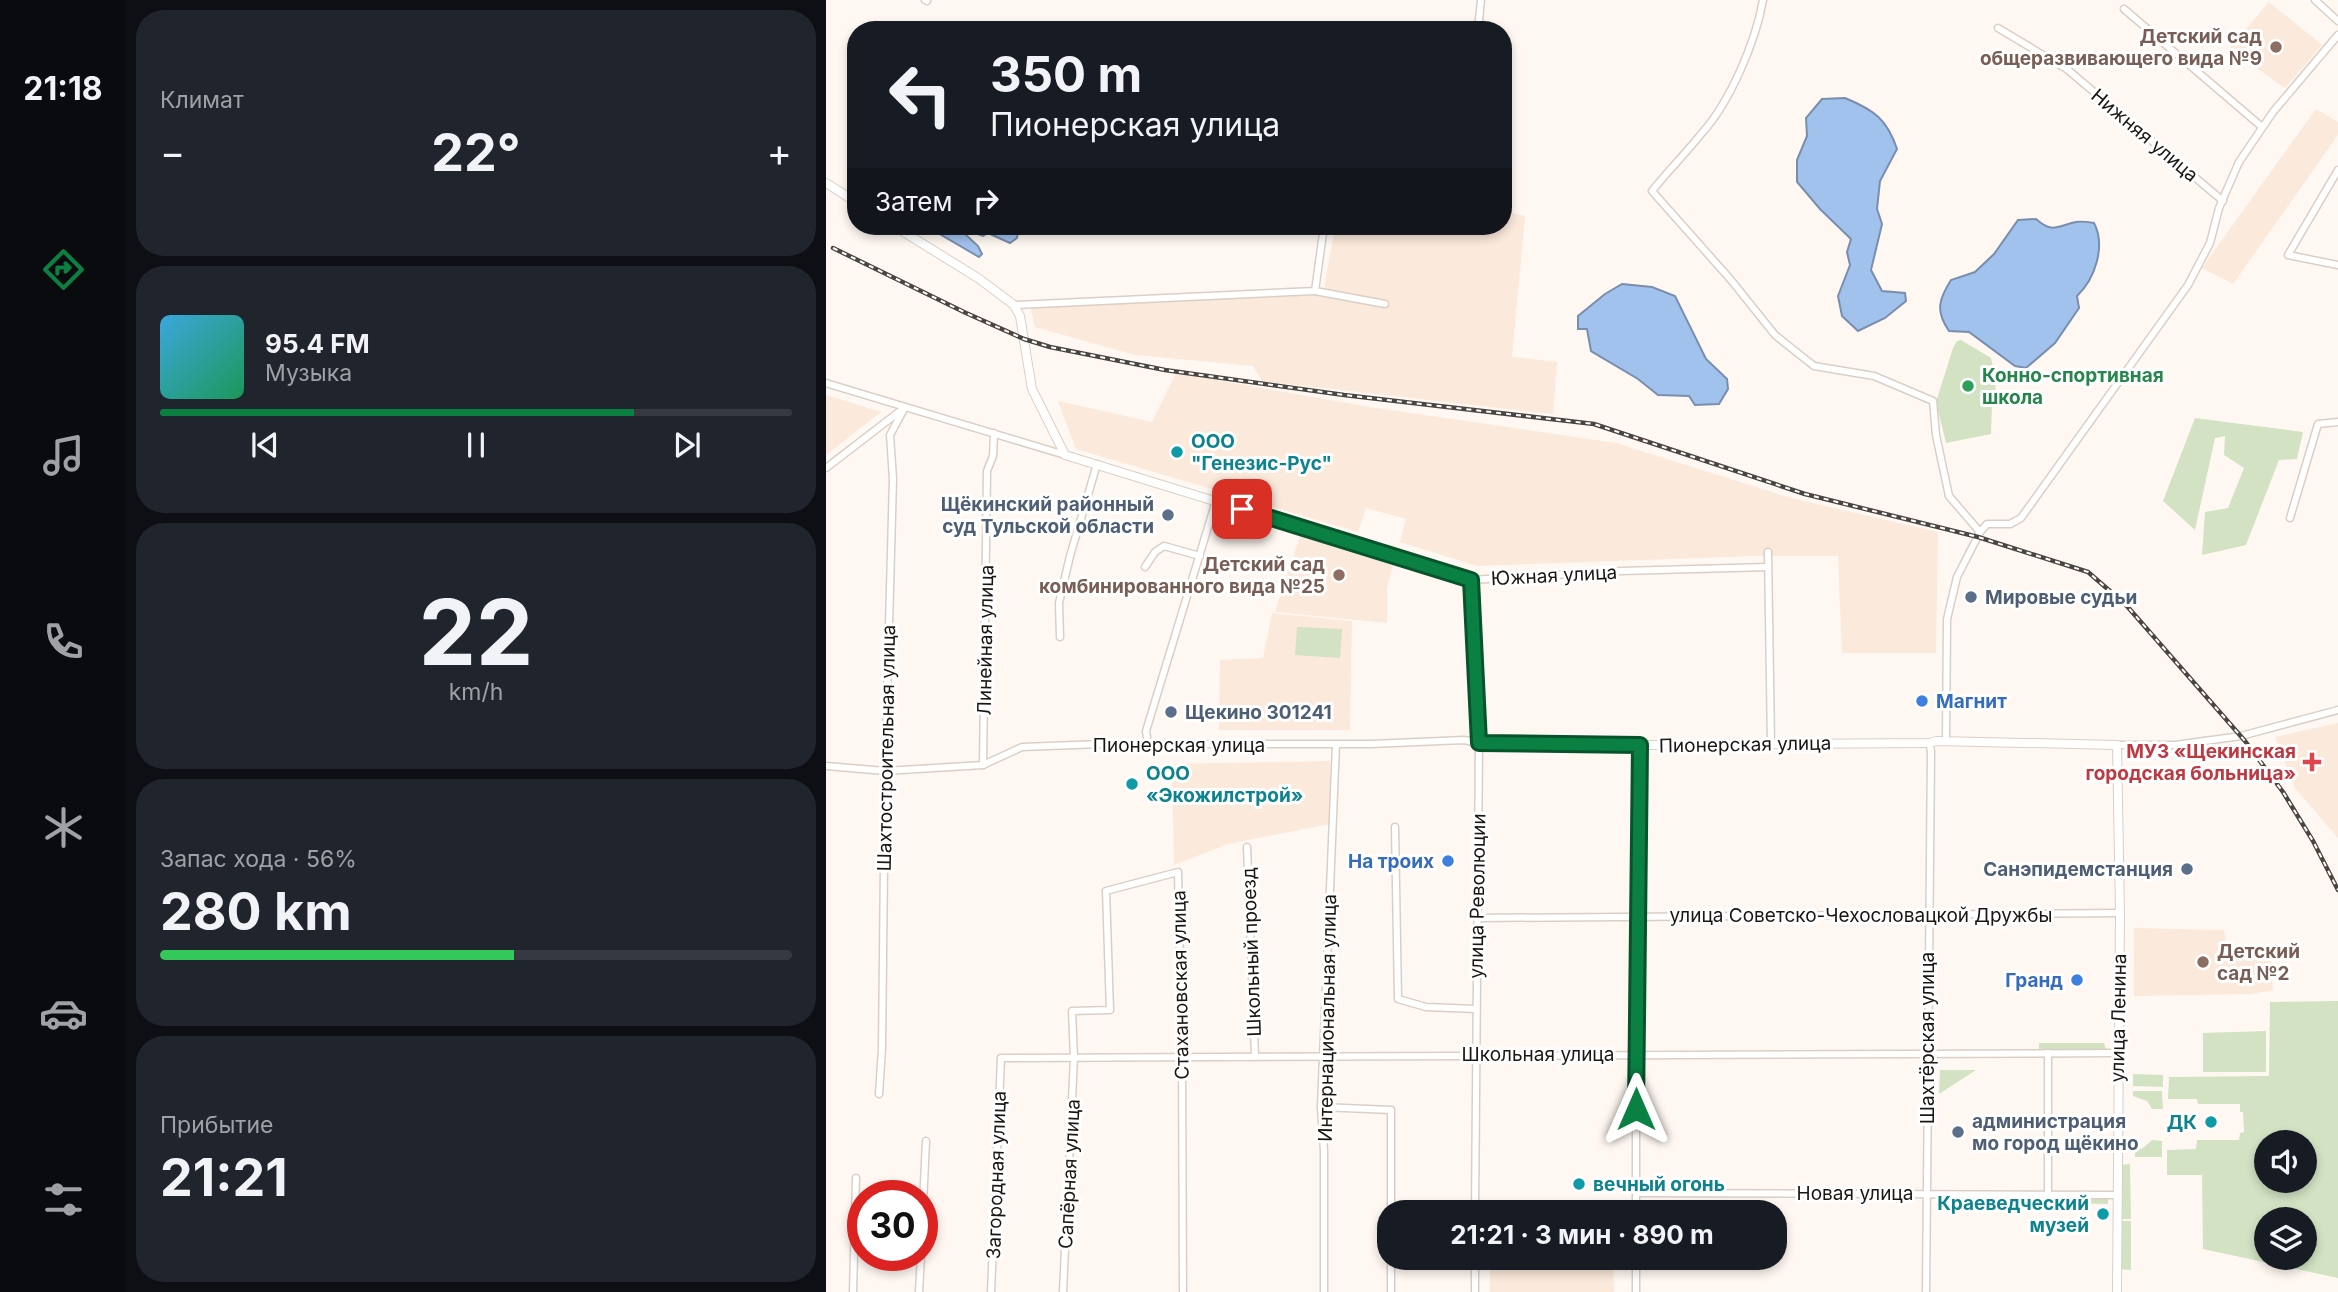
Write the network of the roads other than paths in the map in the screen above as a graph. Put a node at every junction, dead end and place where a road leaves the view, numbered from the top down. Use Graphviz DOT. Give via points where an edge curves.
graph roads {
  1 [pos="1481,0"];
  2 [pos="1763,0"];
  3 [pos="2315,0"];
  4 [pos="2124,9"];
  5 [pos="1479,21"];
  6 [pos="2338,21"];
  7 [pos="1998,28"];
  8 [pos="2338,36"];
  9 [pos="2262,127"];
  10 [pos="2338,170"];
  11 [pos="826,183"];
  12 [pos="847,196"];
  13 [pos="2222,201"];
  14 [pos="909,235"];
  15 [pos="1323,235"];
  16 [pos="2338,265"];
  17 [pos="1315,291"];
  18 [pos="1384,304"];
  19 [pos="1014,305"];
  20 [pos="826,383"];
  21 [pos="905,407"];
  22 [pos="2338,422"];
  23 [pos="994,433"];
  24 [pos="1065,455"];
  25 [pos="1097,464"];
  26 [pos="826,468"];
  27 [pos="1216,501"];
  28 [pos="2290,518"];
  29 [pos="1979,534"];
  30 [pos="1768,552"];
  31 [pos="1200,556"];
  32 [pos="1145,567"];
  33 [pos="1768,567"];
  34 [pos="1471,580"];
  35 [pos="1060,637"];
  36 [pos="2338,710"];
  37 [pos="1946,741"];
  38 [pos="1479,743"];
  39 [pos="1928,743"];
  40 [pos="1148,744"];
  41 [pos="1336,744"];
  42 [pos="1771,744"];
  43 [pos="1640,745"];
  44 [pos="2117,745"];
  45 [pos="983,765"];
  46 [pos="826,766"];
  47 [pos="885,771"];
  48 [pos="1395,827"];
  49 [pos="1247,847"];
  50 [pos="2120,913"];
  51 [pos="1928,915"];
  52 [pos="1636,917"];
  53 [pos="1477,918"];
  54 [pos="1476,1009"];
  55 [pos="2048,1053"];
  56 [pos="1636,1054"];
  57 [pos="1928,1054"];
  58 [pos="2118,1054"];
  59 [pos="1475,1055"];
  60 [pos="1255,1056"];
  61 [pos="1323,1056"];
  62 [pos="1074,1057"];
  63 [pos="1182,1057"];
  64 [pos="1001,1058"];
  65 [pos="879,1094"];
  66 [pos="1321,1107"];
  67 [pos="926,1141"];
  68 [pos="856,1178"];
  69 [pos="924,1180"];
  70 [pos="1636,1193"];
  71 [pos="1926,1193"];
  72 [pos="2048,1194"];
  73 [pos="2117,1195"];
  74 [pos="1391,1200"];
  75 [pos="1475,1200"];
  76 [pos="1636,1200"];
  77 [pos="1391,1270"];
  78 [pos="1475,1270"];
  79 [pos="1636,1270"];
  80 [pos="920,1271"];
  81 [pos="853,1292"];
  82 [pos="919,1292"];
  83 [pos="991,1292"];
  84 [pos="1063,1292"];
  85 [pos="1183,1292"];
  86 [pos="1324,1292"];
  87 [pos="1391,1292"];
  88 [pos="1475,1292"];
  89 [pos="1636,1292"];
  90 [pos="1926,1292"];
  91 [pos="2117,1292"];
  1 -- 5 [label="street"];
  2 -- 29 [label="street" via="1759,23 1725,100 1651,191 1775,335 1814,366 1874,376 1933,401 1949,496"];
  3 -- 6 [label="street"];
  4 -- 9 [label="street"];
  7 -- 13 [label="street, Нижняя улица" via="2068,70"];
  8 -- 9 [label="street"];
  9 -- 13 [label="street" via="2239,162"];
  10 -- 16 [label="street" via="2288,254"];
  11 -- 12 [label="street"];
  13 -- 29 [label="street" via="2210,243 2188,285 2021,518 2010,524 1987,524"];
  14 -- 19 [label="street"];
  15 -- 17 [label="street"];
  17 -- 18 [label="street"];
  17 -- 19 [label="street"];
  19 -- 24 [label="street" via="1020,316 1032,389"];
  20 -- 21 [label="street"];
  21 -- 23 [label="street"];
  21 -- 26 [label="street"];
  21 -- 47 [label="street, Шахтостроительная улица" via="890,435 893,479"];
  22 -- 28 [label="street" via="2318,424"];
  23 -- 24 [label="street"];
  23 -- 45 [label="street, Линейная улица" via="987,471"];
  24 -- 25 [label="street, Южная улица"];
  25 -- 27 [label="street, Южная улица"];
  25 -- 35 [label="street" via="1059,603"];
  27 -- 31 [label="street"];
  27 -- 34 [label="street, Южная улица"];
  29 -- 37 [label="street" via="1957,577 1947,619"];
  30 -- 33 [label="street"];
  31 -- 32 [label="street" via="1164,546"];
  31 -- 40 [label="street" via="1146,730"];
  33 -- 34 [label="street, Южная улица"];
  33 -- 42 [label="street"];
  34 -- 38 [label="street, улица Революции"];
  36 -- 44 [label="street, Пионерская улица" via="2241,736 2175,745"];
  37 -- 39 [label="street, Пионерская улица"];
  37 -- 44 [label="street, Пионерская улица"];
  38 -- 41 [label="street, Пионерская улица"];
  38 -- 43 [label="street, Пионерская улица"];
  38 -- 53 [label="street, улица Революции"];
  39 -- 42 [label="street, Пионерская улица"];
  39 -- 51 [label="street, Шахтёрская улица"];
  40 -- 41 [label="street, Пионерская улица"];
  40 -- 45 [label="street, Пионерская улица" via="1022,747"];
  41 -- 61 [label="street, Интернациональная улица"];
  42 -- 43 [label="street, Пионерская улица"];
  43 -- 52 [label="street"];
  44 -- 50 [label="street, улица Ленина"];
  45 -- 47 [label="street"];
  46 -- 47 [label="street"];
  47 -- 65 [label="street, Шахтостроительная улица"];
  48 -- 54 [label="street" via="1398,999 1426,1007"];
  49 -- 60 [label="street, Школьный проезд"];
  50 -- 51 [label="street, улица Советско-Чехословацкой Дружбы"];
  50 -- 58 [label="street, улица Ленина"];
  51 -- 52 [label="street, улица Советско-Чехословацкой Дружбы"];
  51 -- 57 [label="street, Шахтёрская улица"];
  52 -- 53 [label="street, улица Советско-Чехословацкой Дружбы"];
  52 -- 56 [label="street"];
  53 -- 54 [label="street, улица Революции"];
  54 -- 59 [label="street, улица Революции"];
  55 -- 57 [label="street, Школьная улица"];
  55 -- 58 [label="street, Школьная улица"];
  55 -- 72 [label="street"];
  56 -- 57 [label="street, Школьная улица"];
  56 -- 59 [label="street, Школьная улица"];
  56 -- 70 [label="street"];
  57 -- 71 [label="street, Шахтёрская улица"];
  58 -- 73 [label="street, улица Ленина"];
  59 -- 61 [label="street, Школьная улица"];
  59 -- 75 [label="street, улица Революции"];
  60 -- 61 [label="street, Школьная улица"];
  60 -- 63 [label="street, Школьная улица"];
  61 -- 66 [label="street, Интернациональная улица"];
  62 -- 63 [label="street, Школьная улица"];
  62 -- 63 [label="street, Стахановская улица" via="1072,1011 1110,1010 1106,891 1178,872"];
  62 -- 64 [label="street, Школьная улица"];
  62 -- 84 [label="street, Сапёрная улица"];
  63 -- 85 [label="street, Стахановская улица"];
  64 -- 83 [label="street, Загородная улица"];
  66 -- 74 [label="street" via="1391,1110"];
  66 -- 86 [label="street, Интернациональная улица"];
  67 -- 69 [label="street"];
  68 -- 81 [label="street"];
  70 -- 71 [label="street, Новая улица"];
  70 -- 76 [label="street"];
  71 -- 72 [label="street, Новая улица"];
  71 -- 90 [label="street, Шахтёрская улица"];
  72 -- 73 [label="street, Новая улица"];
  73 -- 91 [label="street, улица Ленина"];
  77 -- 87 [label="street"];
  78 -- 88 [label="street"];
  79 -- 89 [label="street"];
  80 -- 82 [label="street"];
}
